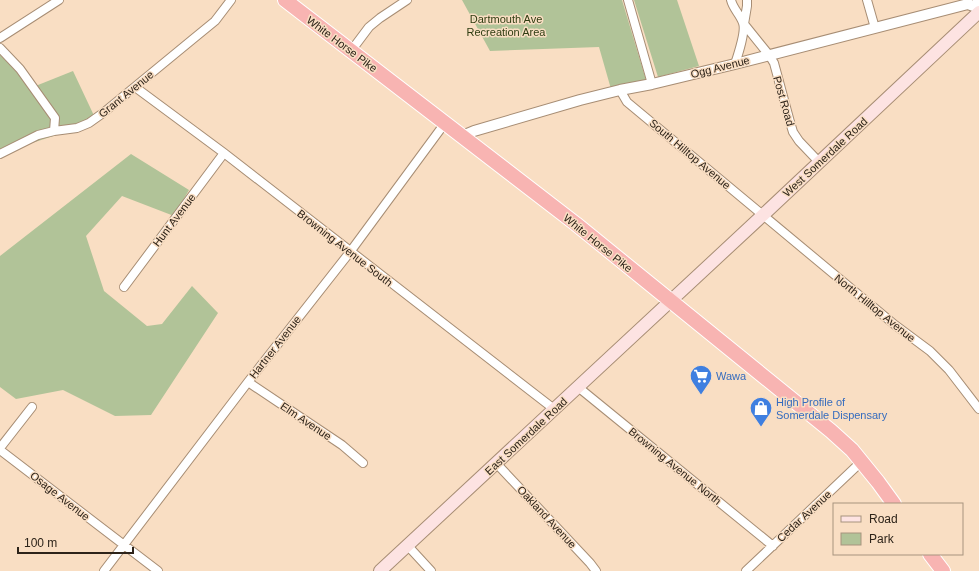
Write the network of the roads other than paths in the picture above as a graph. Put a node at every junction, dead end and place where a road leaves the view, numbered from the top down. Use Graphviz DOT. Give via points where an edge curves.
graph roads {
  1 [pos="59,0"];
  2 [pos="231,0"];
  3 [pos="285,0"];
  4 [pos="407,0"];
  5 [pos="628,0"];
  6 [pos="731,0"];
  7 [pos="748,0"];
  8 [pos="867,0"];
  9 [pos="977,0"];
  10 [pos="979,4"];
  11 [pos="979,8"];
  12 [pos="979,12"];
  13 [pos="744,24"];
  14 [pos="874,28"];
  15 [pos="0,38"];
  16 [pos="0,48"];
  17 [pos="351,51"];
  18 [pos="769,55"];
  19 [pos="735,64"];
  20 [pos="652,84"];
  21 [pos="135,87"];
  22 [pos="620,90"];
  23 [pos="445,123"];
  24 [pos="54,131"];
  25 [pos="462,136"];
  26 [pos="0,154"];
  27 [pos="224,154"];
  28 [pos="819,162"];
  29 [pos="763,215"];
  30 [pos="350,252"];
  31 [pos="124,287"];
  32 [pos="671,301"];
  33 [pos="248,382"];
  34 [pos="578,387"];
  35 [pos="32,407"];
  36 [pos="554,409"];
  37 [pos="979,409"];
  38 [pos="0,449"];
  39 [pos="862,462"];
  40 [pos="362,463"];
  41 [pos="496,463"];
  42 [pos="893,503"];
  43 [pos="124,545"];
  44 [pos="408,546"];
  45 [pos="773,546"];
  46 [pos="931,555"];
  47 [pos="104,571"];
  48 [pos="158,571"];
  49 [pos="380,571"];
  50 [pos="431,571"];
  51 [pos="596,571"];
  52 [pos="746,571"];
  53 [pos="943,571"];
  1 -- 15 [label="street"];
  2 -- 21 [label="street, Grant Avenue" via="215,21"];
  3 -- 17 [label="highway, White Horse Pike"];
  4 -- 17 [label="street" via="369,27"];
  5 -- 20 [label="street"];
  6 -- 13 [label="street, Post Road"];
  7 -- 13 [label="street"];
  8 -- 14 [label="street"];
  9 -- 10 [label="street"];
  11 -- 14 [label="street, Ogg Avenue" via="968,4"];
  12 -- 28 [label="main road, West Somerdale Road"];
  13 -- 18 [label="street, Post Road"];
  13 -- 19 [label="street" via="742,43"];
  14 -- 18 [label="street, Ogg Avenue"];
  16 -- 24 [label="street" via="20,69 55,118"];
  17 -- 23 [label="highway, White Horse Pike"];
  18 -- 19 [label="street, Ogg Avenue"];
  18 -- 28 [label="street, Post Road" via="774,63 794,132"];
  19 -- 20 [label="street, Ogg Avenue"];
  20 -- 22 [label="street, Ogg Avenue"];
  21 -- 24 [label="street, Grant Avenue" via="89,123"];
  21 -- 27 [label="street, Browning Avenue South"];
  22 -- 25 [label="street, Ogg Avenue"];
  22 -- 29 [label="street, South Hilltop Avenue" via="627,102"];
  23 -- 25 [label="highway, White Horse Pike"];
  23 -- 30 [label="street, Hartner Avenue"];
  24 -- 26 [label="street, Grant Avenue" via="38,135"];
  25 -- 32 [label="highway, White Horse Pike"];
  27 -- 30 [label="street, Browning Avenue South"];
  27 -- 31 [label="street, Hunt Avenue"];
  28 -- 29 [label="main road, West Somerdale Road"];
  29 -- 32 [label="main road, West Somerdale Road"];
  29 -- 37 [label="street, North Hilltop Avenue" via="930,351 949,370"];
  30 -- 33 [label="street, Hartner Avenue"];
  30 -- 36 [label="street, Browning Avenue South"];
  32 -- 34 [label="main road, East Somerdale Road"];
  32 -- 39 [label="highway, White Horse Pike" via="831,431"];
  33 -- 40 [label="street, Elm Avenue" via="342,446"];
  33 -- 43 [label="street, Hartner Avenue"];
  34 -- 36 [label="main road, East Somerdale Road"];
  34 -- 45 [label="street, Browning Avenue North"];
  35 -- 38 [label="street"];
  36 -- 41 [label="main road, East Somerdale Road"];
  38 -- 43 [label="street, Osage Avenue"];
  39 -- 42 [label="highway, White Horse Pike"];
  39 -- 45 [label="street, Cedar Avenue"];
  41 -- 44 [label="main road, East Somerdale Road"];
  41 -- 51 [label="street, Oakland Avenue"];
  43 -- 47 [label="street, Hartner Avenue"];
  43 -- 48 [label="street, Osage Avenue"];
  44 -- 49 [label="main road, East Somerdale Road"];
  44 -- 50 [label="street"];
  45 -- 52 [label="street, Cedar Avenue"];
  46 -- 53 [label="highway"];
}
